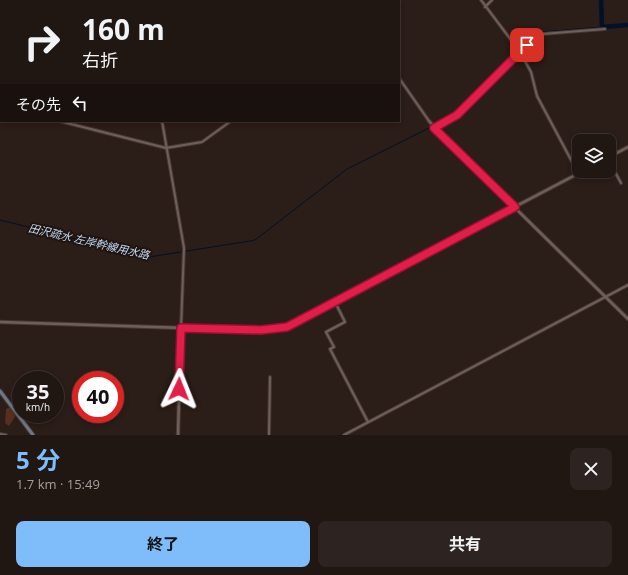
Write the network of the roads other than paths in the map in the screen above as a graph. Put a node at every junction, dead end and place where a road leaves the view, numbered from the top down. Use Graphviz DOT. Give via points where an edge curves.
graph roads {
  1 [pos="481,0"];
  2 [pos="492,0"];
  3 [pos="485,7"];
  4 [pos="605,29"];
  5 [pos="520,52"];
  6 [pos="400,79"];
  7 [pos="429,121"];
  8 [pos="63,122"];
  9 [pos="162,122"];
  10 [pos="230,122"];
  11 [pos="434,128"];
  12 [pos="628,147"];
  13 [pos="166,148"];
  14 [pos="616,153"];
  15 [pos="572,163"];
  16 [pos="616,174"];
  17 [pos="572,177"];
  18 [pos="621,183"];
  19 [pos="515,207"];
  20 [pos="628,285"];
  21 [pos="606,297"];
  22 [pos="335,302"];
  23 [pos="628,319"];
  24 [pos="0,322"];
  25 [pos="181,328"];
  26 [pos="270,376"];
  27 [pos="0,391"];
  28 [pos="368,422"];
  29 [pos="0,434"];
  30 [pos="6,435"];
  31 [pos="33,435"];
  32 [pos="178,435"];
  33 [pos="269,435"];
  34 [pos="344,435"];
  1 -- 3 [label="street"];
  2 -- 3 [label="street"];
  3 -- 5 [label="street"];
  4 -- 5 [label="street" via="542,34"];
  5 -- 11 [label="street" via="457,115"];
  5 -- 15 [label="street" via="531,72 537,96"];
  6 -- 7 [label="street"];
  7 -- 11 [label="street"];
  8 -- 13 [label="street"];
  9 -- 13 [label="street"];
  10 -- 13 [label="street" via="202,142"];
  11 -- 19 [label="street"];
  12 -- 14 [label="street"];
  13 -- 25 [label="street" via="184,249"];
  16 -- 18 [label="street"];
  17 -- 19 [label="street"];
  19 -- 21 [label="street"];
  19 -- 22 [label="street"];
  20 -- 21 [label="street"];
  21 -- 23 [label="street"];
  21 -- 28 [label="street"];
  22 -- 25 [label="street" via="277,330"];
  22 -- 28 [label="street" via="345,322 326,332 334,347 330,349"];
  24 -- 25 [label="street"];
  25 -- 32 [label="street"];
  26 -- 33 [label="street"];
  27 -- 31 [label="main road"];
  28 -- 34 [label="street"];
  29 -- 30 [label="street"];
}
